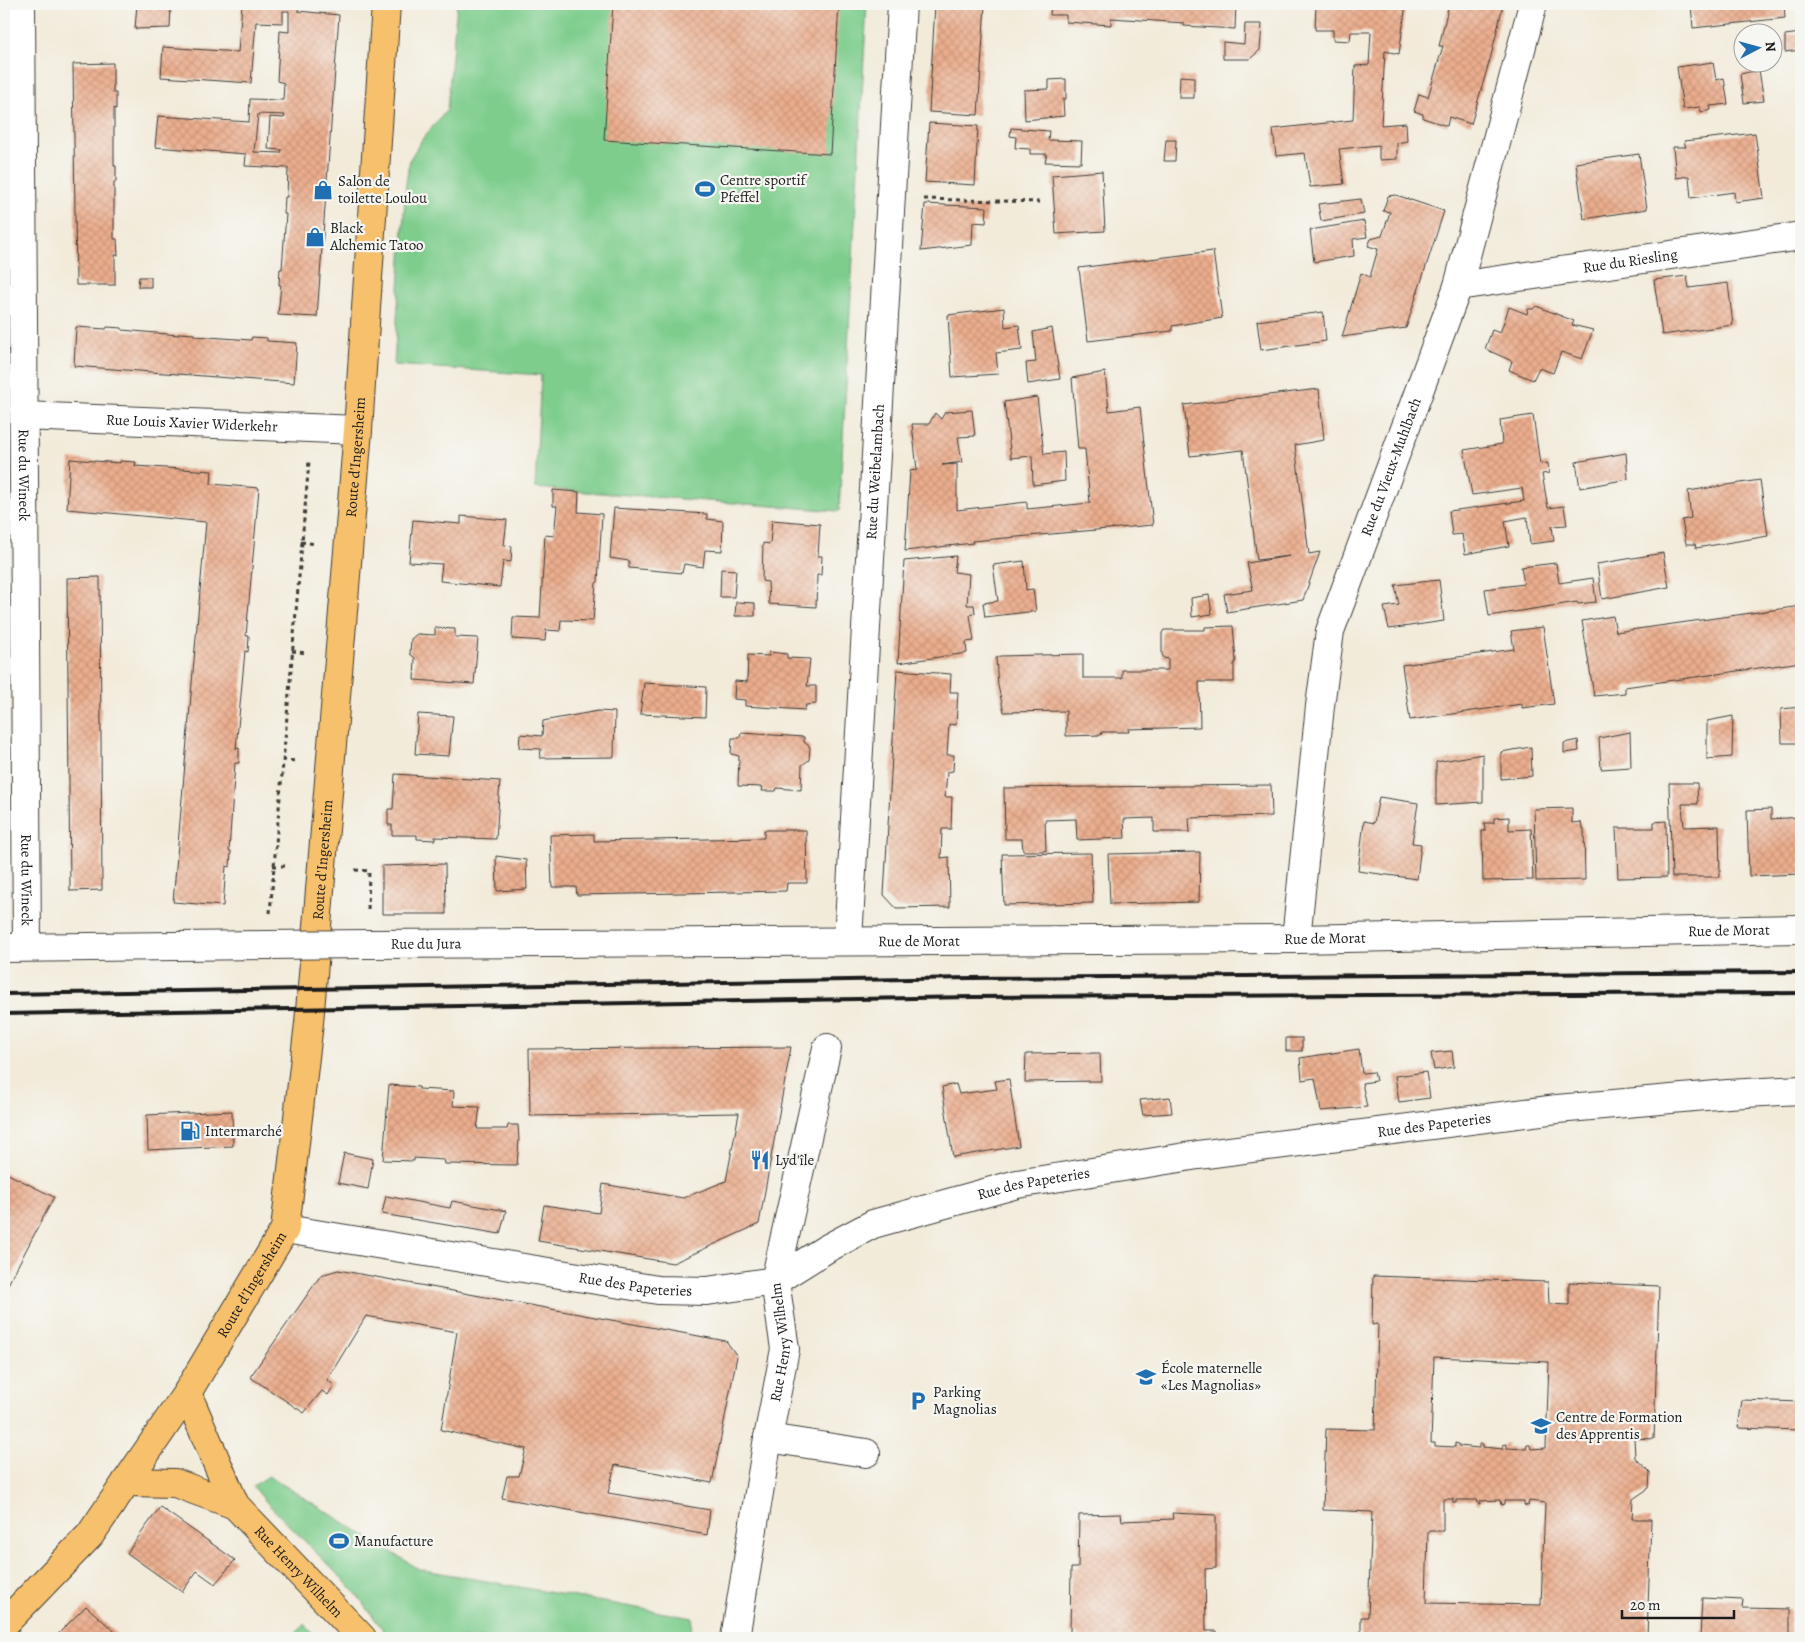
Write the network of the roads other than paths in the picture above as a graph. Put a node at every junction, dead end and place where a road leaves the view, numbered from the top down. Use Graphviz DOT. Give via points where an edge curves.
graph roads {
  1 [pos="21,4"];
  2 [pos="386,4"];
  3 [pos="902,4"];
  4 [pos="1533,4"];
  5 [pos="1801,236"];
  6 [pos="1458,286"];
  7 [pos="24,416"];
  8 [pos="358,430"];
  9 [pos="15,757"];
  10 [pos="1801,929"];
  11 [pos="1296,939"];
  12 [pos="848,940"];
  13 [pos="15,947"];
  14 [pos="827,1048"];
  15 [pos="1801,1090"];
  16 [pos="285,1229"];
  17 [pos="775,1281"];
  18 [pos="187,1393"];
  19 [pos="768,1438"];
  20 [pos="866,1453"];
  21 [pos="126,1482"];
  22 [pos="235,1505"];
  23 [pos="4,1624"];
  24 [pos="362,1638"];
  25 [pos="735,1638"];
  1 -- 7 [label="street, Rue du Wineck"];
  2 -- 8 [label="main road, Route d'Ingersheim"];
  3 -- 12 [label="street, Rue du Weibelambach"];
  4 -- 6 [label="street, Rue du Vieux-Muhlbach"];
  5 -- 6 [label="street, Rue du Riesling"];
  6 -- 11 [label="street, Rue du Vieux-Muhlbach" via="1330,631"];
  7 -- 8 [label="street, Rue Louis Xavier Widerkehr"];
  7 -- 9 [label="street, Rue du Wineck"];
  8 -- 16 [label="main road, Route d'Ingersheim" via="309,1023"];
  9 -- 13 [label="street, Rue du Wineck"];
  10 -- 11 [label="street, Rue de Morat"];
  11 -- 12 [label="street, Rue de Morat"];
  12 -- 13 [label="street, Rue du Jura, bridge"];
  14 -- 17 [label="street, Rue Henry Wilhelm"];
  15 -- 17 [label="street, Rue des Papeteries" via="1548,1110 1198,1155 1017,1184 873,1224"];
  16 -- 17 [label="street, Rue des Papeteries" via="658,1290 707,1291"];
  16 -- 18 [label="main road, Route d'Ingersheim"];
  17 -- 19 [label="street, Rue Henry Wilhelm" via="785,1348"];
  18 -- 21 [label="main road, Route d'Ingersheim"];
  18 -- 22 [label="main road, Rue Henry Wilhelm"];
  19 -- 20 [label="street"];
  19 -- 25 [label="street, Rue Henry Wilhelm"];
  21 -- 22 [label="main road, Rue Henry Wilhelm" via="175,1483"];
  21 -- 23 [label="main road, Route d'Ingersheim" via="90,1535"];
  22 -- 24 [label="main road, Rue Henry Wilhelm"];
}
